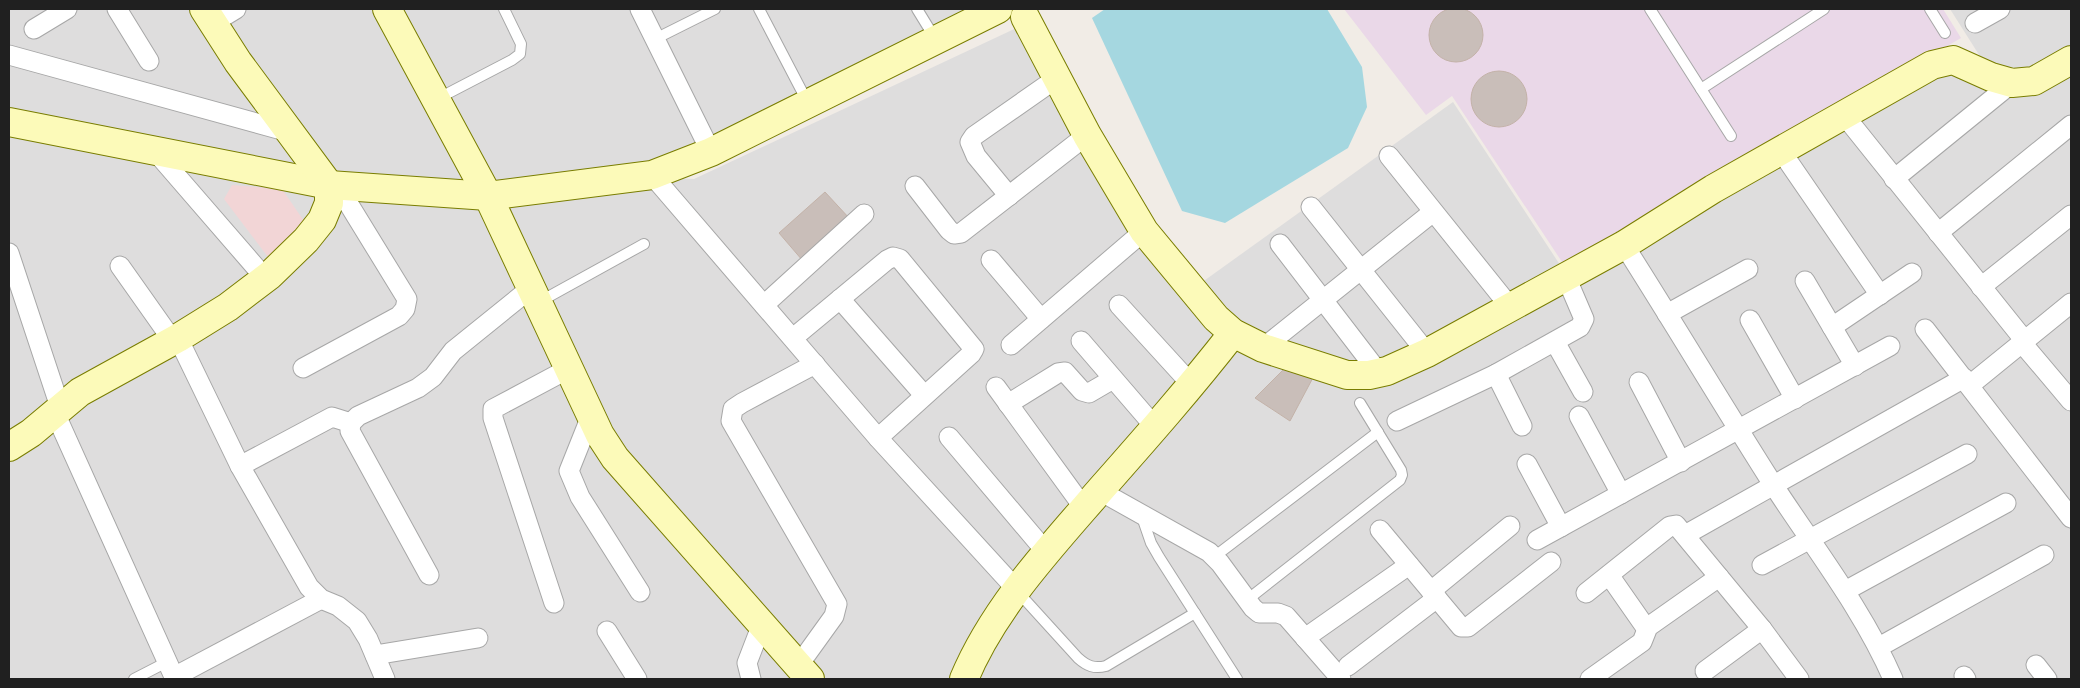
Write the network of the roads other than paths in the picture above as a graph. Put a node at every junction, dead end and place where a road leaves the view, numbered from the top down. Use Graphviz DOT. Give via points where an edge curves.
graph roads {
  1 [pos="67,9"];
  2 [pos="117,9"];
  3 [pos="236,9"];
  4 [pos="387,9"];
  5 [pos="504,9"];
  6 [pos="640,9"];
  7 [pos="715,9"];
  8 [pos="759,9"];
  9 [pos="917,9"];
  10 [pos="998,9"];
  11 [pos="1650,9"];
  12 [pos="1824,9"];
  13 [pos="1930,9"];
  14 [pos="2000,9"];
  15 [pos="1033,13"];
  16 [pos="208,16"];
  17 [pos="1975,23"];
  18 [pos="34,29"];
  19 [pos="1946,33"];
  20 [pos="655,39"];
  21 [pos="936,40"];
  22 [pos="9,55"];
  23 [pos="2071,60"];
  24 [pos="149,61"];
  25 [pos="1057,78"];
  26 [pos="2012,83"];
  27 [pos="1701,89"];
  28 [pos="436,99"];
  29 [pos="808,104"];
  30 [pos="1844,115"];
  31 [pos="9,122"];
  32 [pos="2071,125"];
  33 [pos="289,132"];
  34 [pos="1087,135"];
  35 [pos="1731,136"];
  36 [pos="155,151"];
  37 [pos="1781,151"];
  38 [pos="711,152"];
  39 [pos="1390,156"];
  40 [pos="659,173"];
  41 [pos="1894,179"];
  42 [pos="333,185"];
  43 [pos="915,186"];
  44 [pos="488,196"];
  45 [pos="1009,196"];
  46 [pos="1311,207"];
  47 [pos="1433,212"];
  48 [pos="864,214"];
  49 [pos="2071,215"];
  50 [pos="1144,231"];
  51 [pos="1938,233"];
  52 [pos="644,244"];
  53 [pos="1280,244"];
  54 [pos="1624,245"];
  55 [pos="9,254"];
  56 [pos="991,260"];
  57 [pos="120,266"];
  58 [pos="1362,269"];
  59 [pos="1748,269"];
  60 [pos="1912,273"];
  61 [pos="1566,277"];
  62 [pos="265,278"];
  63 [pos="1805,281"];
  64 [pos="1981,287"];
  65 [pos="535,295"];
  66 [pos="1880,295"];
  67 [pos="840,299"];
  68 [pos="1323,300"];
  69 [pos="2071,303"];
  70 [pos="764,305"];
  71 [pos="1119,305"];
  72 [pos="1511,308"];
  73 [pos="1667,314"];
  74 [pos="1041,319"];
  75 [pos="1750,320"];
  76 [pos="1832,327"];
  77 [pos="1925,329"];
  78 [pos="1233,333"];
  79 [pos="793,338"];
  80 [pos="176,339"];
  81 [pos="1081,341"];
  82 [pos="1555,342"];
  83 [pos="2023,342"];
  84 [pos="1010,345"];
  85 [pos="1890,346"];
  86 [pos="1263,348"];
  87 [pos="1427,353"];
  88 [pos="815,364"];
  89 [pos="1855,366"];
  90 [pos="302,368"];
  91 [pos="568,368"];
  92 [pos="1379,373"];
  93 [pos="1496,374"];
  94 [pos="1113,379"];
  95 [pos="1639,382"];
  96 [pos="1967,382"];
  97 [pos="1192,385"];
  98 [pos="996,387"];
  99 [pos="1584,392"];
  100 [pos="924,395"];
  101 [pos="2070,398"];
  102 [pos="1796,399"];
  103 [pos="1360,403"];
  104 [pos="1008,404"];
  105 [pos="58,410"];
  106 [pos="590,416"];
  107 [pos="1580,416"];
  108 [pos="1397,422"];
  109 [pos="351,423"];
  110 [pos="1522,426"];
  111 [pos="1155,427"];
  112 [pos="1739,430"];
  113 [pos="1378,432"];
  114 [pos="949,436"];
  115 [pos="878,438"];
  116 [pos="9,447"];
  117 [pos="1966,454"];
  118 [pos="1681,462"];
  119 [pos="1527,464"];
  120 [pos="240,466"];
  121 [pos="1774,486"];
  122 [pos="1621,494"];
  123 [pos="1092,500"];
  124 [pos="2006,503"];
  125 [pos="1140,513"];
  126 [pos="2071,518"];
  127 [pos="1510,526"];
  128 [pos="1561,527"];
  129 [pos="1380,530"];
  130 [pos="1686,535"];
  131 [pos="1809,538"];
  132 [pos="1537,540"];
  133 [pos="1046,553"];
  134 [pos="2044,555"];
  135 [pos="1214,557"];
  136 [pos="1551,562"];
  137 [pos="1409,565"];
  138 [pos="1762,565"];
  139 [pos="1609,575"];
  140 [pos="429,576"];
  141 [pos="1719,577"];
  142 [pos="1018,591"];
  143 [pos="1845,591"];
  144 [pos="640,592"];
  145 [pos="1586,593"];
  146 [pos="1434,595"];
  147 [pos="321,599"];
  148 [pos="1247,600"];
  149 [pos="554,602"];
  150 [pos="1195,613"];
  151 [pos="762,624"];
  152 [pos="1646,628"];
  153 [pos="1762,629"];
  154 [pos="607,631"];
  155 [pos="478,638"];
  156 [pos="1304,638"];
  157 [pos="1879,647"];
  158 [pos="375,654"];
  159 [pos="1706,671"];
  160 [pos="804,672"];
  161 [pos="172,673"];
  162 [pos="1344,673"];
  163 [pos="962,676"];
  164 [pos="134,679"];
  165 [pos="386,679"];
  166 [pos="637,679"];
  167 [pos="751,679"];
  168 [pos="1237,679"];
  169 [pos="1590,679"];
  170 [pos="1799,679"];
  171 [pos="1893,679"];
  1 -- 18 [label="street"];
  2 -- 24 [label="street"];
  3 -- 16 [label="street"];
  4 -- 28 [label="street"];
  5 -- 28 [label="lane" via="521,44 520,54"];
  6 -- 20 [label="street"];
  7 -- 20 [label="lane"];
  8 -- 29 [label="lane"];
  9 -- 21 [label="lane"];
  10 -- 21 [label="street"];
  11 -- 27 [label="lane"];
  12 -- 27 [label="lane"];
  13 -- 19 [label="lane"];
  14 -- 17 [label="street"];
  15 -- 25 [label="street"];
  15 -- 40 [label="street" via="702,172 682,176"];
  16 -- 33 [label="street"];
  20 -- 38 [label="street"];
  21 -- 29 [label="street"];
  22 -- 33 [label="street"];
  23 -- 26 [label="street" via="2034,81"];
  25 -- 34 [label="street"];
  25 -- 45 [label="street" via="970,142 976,156"];
  26 -- 30 [label="street" via="1953,60 1932,65"];
  26 -- 41 [label="street"];
  27 -- 35 [label="lane"];
  28 -- 44 [label="street"];
  29 -- 38 [label="street"];
  30 -- 37 [label="street"];
  30 -- 41 [label="street"];
  31 -- 36 [label="street"];
  32 -- 51 [label="street"];
  33 -- 42 [label="street"];
  34 -- 45 [label="street"];
  34 -- 50 [label="street"];
  36 -- 42 [label="street"];
  36 -- 62 [label="street"];
  37 -- 54 [label="street"];
  37 -- 66 [label="street"];
  38 -- 40 [label="street"];
  39 -- 47 [label="street"];
  40 -- 44 [label="street"];
  40 -- 70 [label="street"];
  41 -- 51 [label="street"];
  42 -- 44 [label="street"];
  42 -- 62 [label="street" via="322,220 306,240"];
  42 -- 90 [label="street" via="407,300 399,316"];
  43 -- 45 [label="street" via="954,234 961,233"];
  44 -- 65 [label="street"];
  46 -- 58 [label="street"];
  47 -- 58 [label="street"];
  47 -- 72 [label="street"];
  48 -- 70 [label="street"];
  49 -- 64 [label="street"];
  50 -- 74 [label="street"];
  50 -- 78 [label="street" via="1216,318"];
  51 -- 64 [label="street"];
  52 -- 65 [label="lane"];
  53 -- 68 [label="street"];
  54 -- 61 [label="street"];
  54 -- 73 [label="street"];
  55 -- 105 [label="street"];
  56 -- 74 [label="street"];
  57 -- 80 [label="street"];
  58 -- 68 [label="street"];
  58 -- 87 [label="street"];
  59 -- 73 [label="street"];
  60 -- 66 [label="street"];
  61 -- 72 [label="street"];
  61 -- 82 [label="street" via="1585,322"];
  62 -- 80 [label="street"];
  63 -- 76 [label="street"];
  64 -- 83 [label="street"];
  65 -- 91 [label="street"];
  65 -- 109 [label="street" via="453,350 433,377 418,388 358,416"];
  66 -- 76 [label="street"];
  67 -- 79 [label="street"];
  67 -- 100 [label="street"];
  67 -- 100 [label="street" via="887,260 892,257 900,259 974,349"];
  68 -- 86 [label="street"];
  68 -- 92 [label="street"];
  69 -- 83 [label="street"];
  70 -- 79 [label="street"];
  71 -- 97 [label="street"];
  72 -- 87 [label="street"];
  73 -- 112 [label="street"];
  74 -- 84 [label="street"];
  75 -- 102 [label="street"];
  76 -- 89 [label="street"];
  77 -- 96 [label="street"];
  78 -- 86 [label="street"];
  78 -- 97 [label="street"];
  79 -- 88 [label="street"];
  80 -- 105 [label="street" via="80,392"];
  80 -- 120 [label="street"];
  81 -- 94 [label="street"];
  82 -- 93 [label="street"];
  82 -- 99 [label="street"];
  83 -- 96 [label="street"];
  83 -- 101 [label="street"];
  85 -- 89 [label="street"];
  86 -- 92 [label="street" via="1348,375"];
  87 -- 92 [label="street"];
  88 -- 115 [label="street"];
  88 -- 160 [label="street" via="733,409 731,421 833,592 837,604 834,616"];
  89 -- 102 [label="street"];
  91 -- 106 [label="street"];
  91 -- 149 [label="street" via="493,409 493,418"];
  93 -- 108 [label="street"];
  93 -- 110 [label="street"];
  94 -- 104 [label="street" via="1090,393 1082,391 1065,372 1058,373"];
  94 -- 111 [label="street"];
  95 -- 118 [label="street"];
  96 -- 121 [label="street"];
  96 -- 126 [label="street"];
  97 -- 111 [label="street"];
  98 -- 104 [label="street"];
  100 -- 115 [label="street"];
  102 -- 112 [label="street"];
  103 -- 113 [label="lane"];
  104 -- 123 [label="street"];
  105 -- 116 [label="street"];
  105 -- 161 [label="street"];
  106 -- 144 [label="street" via="569,471 580,497"];
  106 -- 151 [label="street" via="614,458"];
  107 -- 122 [label="street"];
  109 -- 120 [label="street" via="332,417"];
  109 -- 140 [label="street" via="350,431"];
  111 -- 123 [label="street"];
  112 -- 118 [label="street"];
  112 -- 121 [label="street"];
  113 -- 135 [label="lane"];
  113 -- 148 [label="lane" via="1401,470 1400,480"];
  114 -- 133 [label="street"];
  115 -- 142 [label="street"];
  117 -- 131 [label="street"];
  118 -- 122 [label="street"];
  119 -- 128 [label="street"];
  120 -- 147 [label="street" via="309,587"];
  121 -- 130 [label="street"];
  121 -- 131 [label="street"];
  122 -- 128 [label="street"];
  123 -- 125 [label="street"];
  123 -- 133 [label="street"];
  124 -- 143 [label="street"];
  125 -- 135 [label="street"];
  125 -- 150 [label="lane" via="1151,543"];
  127 -- 146 [label="street"];
  128 -- 132 [label="street"];
  129 -- 137 [label="street"];
  130 -- 139 [label="street" via="1676,525 1670,526"];
  130 -- 141 [label="street"];
  131 -- 138 [label="street"];
  131 -- 143 [label="street"];
  133 -- 142 [label="street"];
  134 -- 157 [label="street"];
  135 -- 148 [label="street"];
  136 -- 146 [label="street" via="1468,627 1462,627"];
  137 -- 146 [label="street"];
  137 -- 156 [label="street"];
  139 -- 145 [label="street"];
  139 -- 152 [label="street"];
  141 -- 152 [label="street"];
  141 -- 153 [label="street"];
  142 -- 150 [label="lane" via="1078,658 1097,669"];
  142 -- 163 [label="street" via="986,635"];
  143 -- 157 [label="street"];
  146 -- 162 [label="street"];
  147 -- 158 [label="street" via="338,606 357,621"];
  147 -- 161 [label="street"];
  148 -- 156 [label="street" via="1259,613 1286,616"];
  150 -- 168 [label="lane"];
  151 -- 160 [label="street"];
  151 -- 167 [label="street" via="747,664"];
  152 -- 169 [label="street" via="1642,642"];
  153 -- 159 [label="street"];
  153 -- 170 [label="street"];
  154 -- 166 [label="street"];
  155 -- 158 [label="street"];
  156 -- 162 [label="street"];
  157 -- 171 [label="street"];
  158 -- 165 [label="street"];
  161 -- 164 [label="lane"];
}
